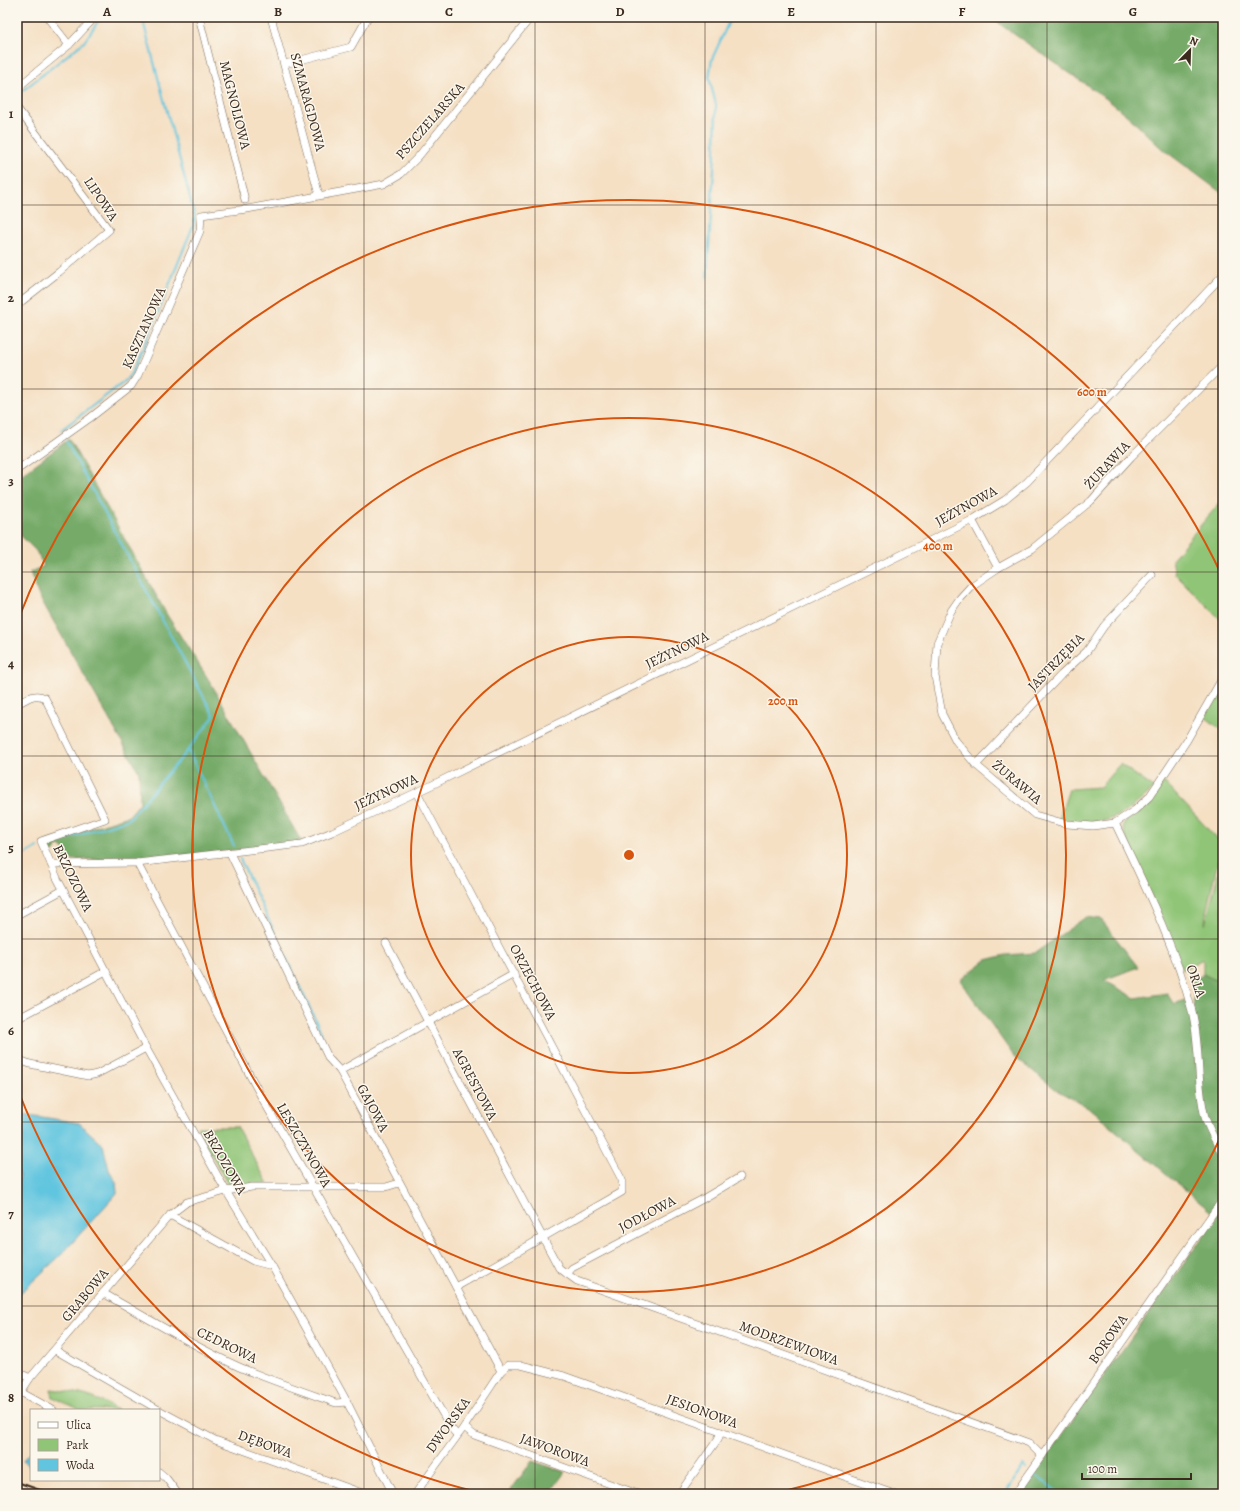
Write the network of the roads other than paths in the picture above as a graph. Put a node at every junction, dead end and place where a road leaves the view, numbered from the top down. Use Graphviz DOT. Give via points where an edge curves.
graph roads {
  1 [pos="48,17"];
  2 [pos="95,17"];
  3 [pos="199,17"];
  4 [pos="271,17"];
  5 [pos="368,17"];
  6 [pos="531,17"];
  7 [pos="69,45"];
  8 [pos="285,64"];
  9 [pos="17,88"];
  10 [pos="17,108"];
  11 [pos="319,195"];
  12 [pos="245,200"];
  13 [pos="201,215"];
  14 [pos="1223,275"];
  15 [pos="17,305"];
  16 [pos="1223,365"];
  17 [pos="17,470"];
  18 [pos="972,520"];
  19 [pos="998,568"];
  20 [pos="1152,575"];
  21 [pos="1223,677"];
  22 [pos="17,704"];
  23 [pos="976,764"];
  24 [pos="417,792"];
  25 [pos="1114,823"];
  26 [pos="230,853"];
  27 [pos="137,863"];
  28 [pos="51,864"];
  29 [pos="63,890"];
  30 [pos="17,915"];
  31 [pos="386,943"];
  32 [pos="106,971"];
  33 [pos="514,974"];
  34 [pos="17,1019"];
  35 [pos="428,1023"];
  36 [pos="146,1048"];
  37 [pos="17,1059"];
  38 [pos="340,1071"];
  39 [pos="1223,1156"];
  40 [pos="740,1176"];
  41 [pos="399,1183"];
  42 [pos="313,1188"];
  43 [pos="226,1191"];
  44 [pos="1223,1199"];
  45 [pos="170,1215"];
  46 [pos="542,1237"];
  47 [pos="272,1266"];
  48 [pos="567,1274"];
  49 [pos="456,1288"];
  50 [pos="103,1293"];
  51 [pos="55,1350"];
  52 [pos="17,1372"];
  53 [pos="501,1372"];
  54 [pos="30,1378"];
  55 [pos="19,1391"];
  56 [pos="347,1402"];
  57 [pos="51,1409"];
  58 [pos="157,1409"];
  59 [pos="160,1411"];
  60 [pos="464,1427"];
  61 [pos="721,1432"];
  62 [pos="457,1435"];
  63 [pos="1042,1456"];
  64 [pos="160,1473"];
  65 [pos="178,1494"];
  66 [pos="366,1494"];
  67 [pos="393,1494"];
  68 [pos="414,1494"];
  69 [pos="638,1494"];
  70 [pos="679,1494"];
  71 [pos="893,1494"];
  72 [pos="1015,1494"];
  1 -- 7 [label="street"];
  2 -- 7 [label="street"];
  3 -- 12 [label="street, MAGNOLIOWA"];
  4 -- 8 [label="street, SZMARAGDOWA"];
  5 -- 8 [label="street" via="351,47"];
  6 -- 11 [label="street, PSZCZELARSKA" via="455,114 401,174 384,184"];
  7 -- 9 [label="street"];
  8 -- 11 [label="street, SZMARAGDOWA"];
  10 -- 15 [label="street, LIPOWA" via="110,230"];
  11 -- 13 [label="street, PSZCZELARSKA"];
  13 -- 17 [label="street, KASZTANOWA" via="200,231 131,386"];
  14 -- 18 [label="street, JEŻYNOWA" via="1027,482 1005,500"];
  16 -- 19 [label="street, ŻURAWIA" via="1091,501 1032,549"];
  18 -- 19 [label="street"];
  18 -- 24 [label="street, JEŻYNOWA"];
  19 -- 23 [label="street, ŻURAWIA" via="970,587 960,598 951,611 937,643 935,676 942,714 956,741"];
  20 -- 23 [label="street, JASTRZĘBIA" via="1104,626 1087,651"];
  21 -- 25 [label="street, ŻURAWIA" via="1157,786 1143,804"];
  22 -- 28 [label="street, BRZOZOWA" via="34,695 45,698 105,819 40,841"];
  23 -- 25 [label="street, ŻURAWIA" via="1026,809 1045,819 1077,826"];
  24 -- 26 [label="street, JEŻYNOWA" via="302,844"];
  24 -- 33 [label="street, ORZECHOWA"];
  25 -- 39 [label="street, ORLA" via="1145,886 1189,1000 1194,1021 1205,1116"];
  26 -- 27 [label="street, JEŻYNOWA"];
  26 -- 38 [label="street, GAJOWA" via="329,1058"];
  27 -- 28 [label="street, JEŻYNOWA"];
  27 -- 42 [label="street, LESZCZYNOWA"];
  28 -- 29 [label="street, BRZOZOWA"];
  29 -- 30 [label="street"];
  29 -- 32 [label="street, BRZOZOWA"];
  31 -- 35 [label="street, AGRESTOWA"];
  32 -- 34 [label="street"];
  32 -- 36 [label="street, BRZOZOWA"];
  33 -- 35 [label="street"];
  33 -- 46 [label="street, ORZECHOWA" via="622,1180 622,1192"];
  35 -- 38 [label="street"];
  35 -- 46 [label="street, AGRESTOWA"];
  36 -- 37 [label="street" via="97,1074 88,1076"];
  36 -- 43 [label="street, BRZOZOWA"];
  38 -- 41 [label="street, GAJOWA"];
  40 -- 48 [label="street, JODŁOWA" via="701,1200 572,1268"];
  41 -- 42 [label="street, GRABOWA" via="386,1186"];
  41 -- 49 [label="street, GAJOWA"];
  42 -- 43 [label="street, GRABOWA" via="252,1187"];
  42 -- 62 [label="street, LESZCZYNOWA" via="450,1428"];
  43 -- 45 [label="street, GRABOWA" via="187,1202"];
  43 -- 47 [label="street, BRZOZOWA"];
  44 -- 63 [label="street, BOROWA"];
  45 -- 47 [label="street" via="253,1261"];
  45 -- 50 [label="street, GRABOWA"];
  46 -- 48 [label="street, MODRZEWIOWA" via="559,1268"];
  46 -- 49 [label="street"];
  47 -- 56 [label="street, BRZOZOWA"];
  48 -- 63 [label="street, MODRZEWIOWA" via="577,1281 1029,1443"];
  49 -- 53 [label="street, GAJOWA"];
  50 -- 51 [label="street, GRABOWA"];
  50 -- 56 [label="street, CEDROWA" via="200,1348 236,1365 336,1403"];
  51 -- 54 [label="street, GRABOWA"];
  51 -- 58 [label="street, DĘBOWA"];
  52 -- 54 [label="street"];
  53 -- 60 [label="street, DWORSKA"];
  53 -- 61 [label="street, JESIONOWA" via="508,1365 543,1370"];
  54 -- 55 [label="street, GRABOWA"];
  55 -- 57 [label="street"];
  56 -- 67 [label="street, BRZOZOWA"];
  59 -- 66 [label="street, DĘBOWA" via="215,1440"];
  60 -- 62 [label="street, DWORSKA"];
  60 -- 69 [label="street, JAWOROWA" via="474,1435"];
  61 -- 70 [label="street"];
  61 -- 71 [label="street, JESIONOWA"];
  62 -- 68 [label="street, DWORSKA"];
  63 -- 72 [label="street, BOROWA"];
  64 -- 65 [label="street"];
}
